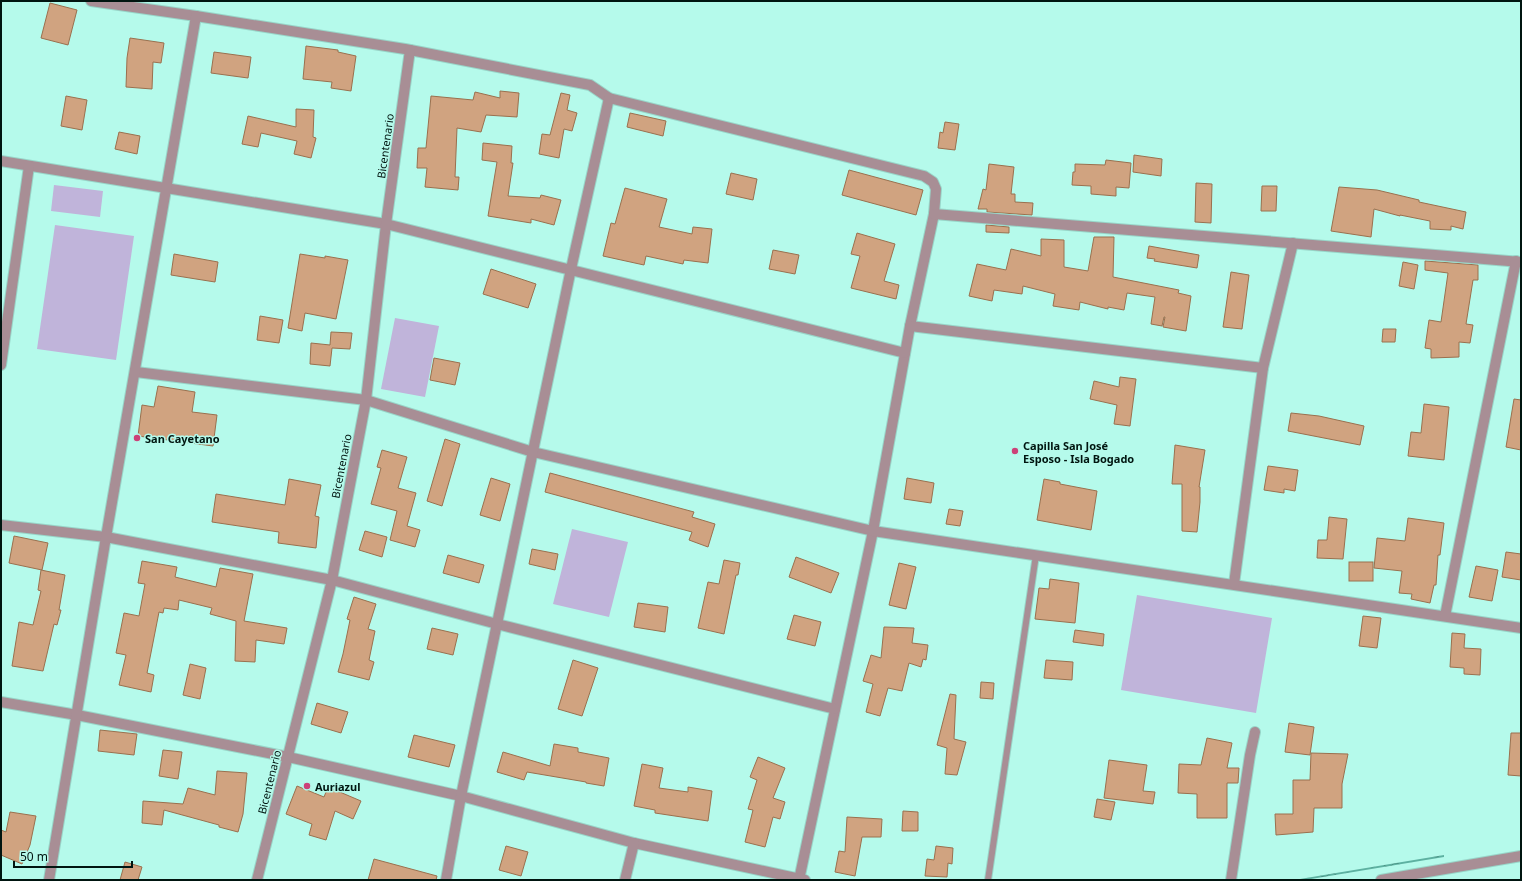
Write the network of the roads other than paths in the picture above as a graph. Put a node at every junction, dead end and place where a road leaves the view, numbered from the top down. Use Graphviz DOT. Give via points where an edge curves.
graph roads {
  1 [pos="91,1"];
  2 [pos="196,16"];
  3 [pos="410,50"];
  4 [pos="609,98"];
  5 [pos="1,161"];
  6 [pos="30,166"];
  7 [pos="167,188"];
  8 [pos="934,214"];
  9 [pos="386,224"];
  10 [pos="1293,243"];
  11 [pos="1518,262"];
  12 [pos="571,269"];
  13 [pos="910,326"];
  14 [pos="2,345"];
  15 [pos="905,353"];
  16 [pos="1,365"];
  17 [pos="1263,368"];
  18 [pos="136,372"];
  19 [pos="366,400"];
  20 [pos="533,452"];
  21 [pos="1,525"];
  22 [pos="873,531"];
  23 [pos="106,537"];
  24 [pos="1036,555"];
  25 [pos="332,580"];
  26 [pos="1234,584"];
  27 [pos="1445,616"];
  28 [pos="497,624"];
  29 [pos="1521,628"];
  30 [pos="1,702"];
  31 [pos="835,709"];
  32 [pos="77,715"];
  33 [pos="1255,732"];
  34 [pos="288,757"];
  35 [pos="461,796"];
  36 [pos="634,843"];
  37 [pos="1521,856"];
  38 [pos="49,880"];
  39 [pos="257,880"];
  40 [pos="446,880"];
  41 [pos="625,880"];
  42 [pos="801,880"];
  43 [pos="988,880"];
  44 [pos="1231,880"];
  45 [pos="1381,880"];
  1 -- 2 [label="street"];
  2 -- 3 [label="street"];
  2 -- 7 [label="street"];
  3 -- 4 [label="street" via="590,85"];
  3 -- 9 [label="street, Bicentenario"];
  4 -- 8 [label="street" via="924,176 933,182 936,189"];
  4 -- 12 [label="street"];
  5 -- 6 [label="street"];
  6 -- 7 [label="street"];
  6 -- 14 [label="street"];
  7 -- 9 [label="street"];
  7 -- 18 [label="street"];
  8 -- 10 [label="street"];
  8 -- 13 [label="street"];
  9 -- 12 [label="street"];
  9 -- 19 [label="street, Bicentenario"];
  10 -- 11 [label="street"];
  10 -- 17 [label="street"];
  11 -- 27 [label="street"];
  12 -- 15 [label="street"];
  12 -- 20 [label="street"];
  13 -- 15 [label="street"];
  13 -- 17 [label="street"];
  14 -- 16 [label="street"];
  15 -- 22 [label="street"];
  17 -- 26 [label="street"];
  18 -- 19 [label="street"];
  18 -- 23 [label="street"];
  19 -- 20 [label="street"];
  19 -- 25 [label="street, Bicentenario"];
  20 -- 22 [label="street"];
  20 -- 28 [label="street"];
  21 -- 23 [label="street"];
  22 -- 24 [label="street"];
  22 -- 31 [label="street"];
  23 -- 25 [label="street"];
  23 -- 32 [label="street"];
  24 -- 26 [label="street"];
  24 -- 43 [label="lane"];
  25 -- 28 [label="street"];
  25 -- 34 [label="street, Bicentenario"];
  26 -- 27 [label="street"];
  27 -- 29 [label="street"];
  28 -- 31 [label="street"];
  28 -- 35 [label="street"];
  30 -- 32 [label="street"];
  31 -- 42 [label="street"];
  32 -- 34 [label="street"];
  32 -- 38 [label="street"];
  33 -- 44 [label="street"];
  34 -- 35 [label="street"];
  34 -- 39 [label="street, Bicentenario"];
  35 -- 36 [label="street"];
  35 -- 40 [label="street"];
  36 -- 41 [label="street"];
  36 -- 42 [label="street"];
  37 -- 45 [label="street"];
}
